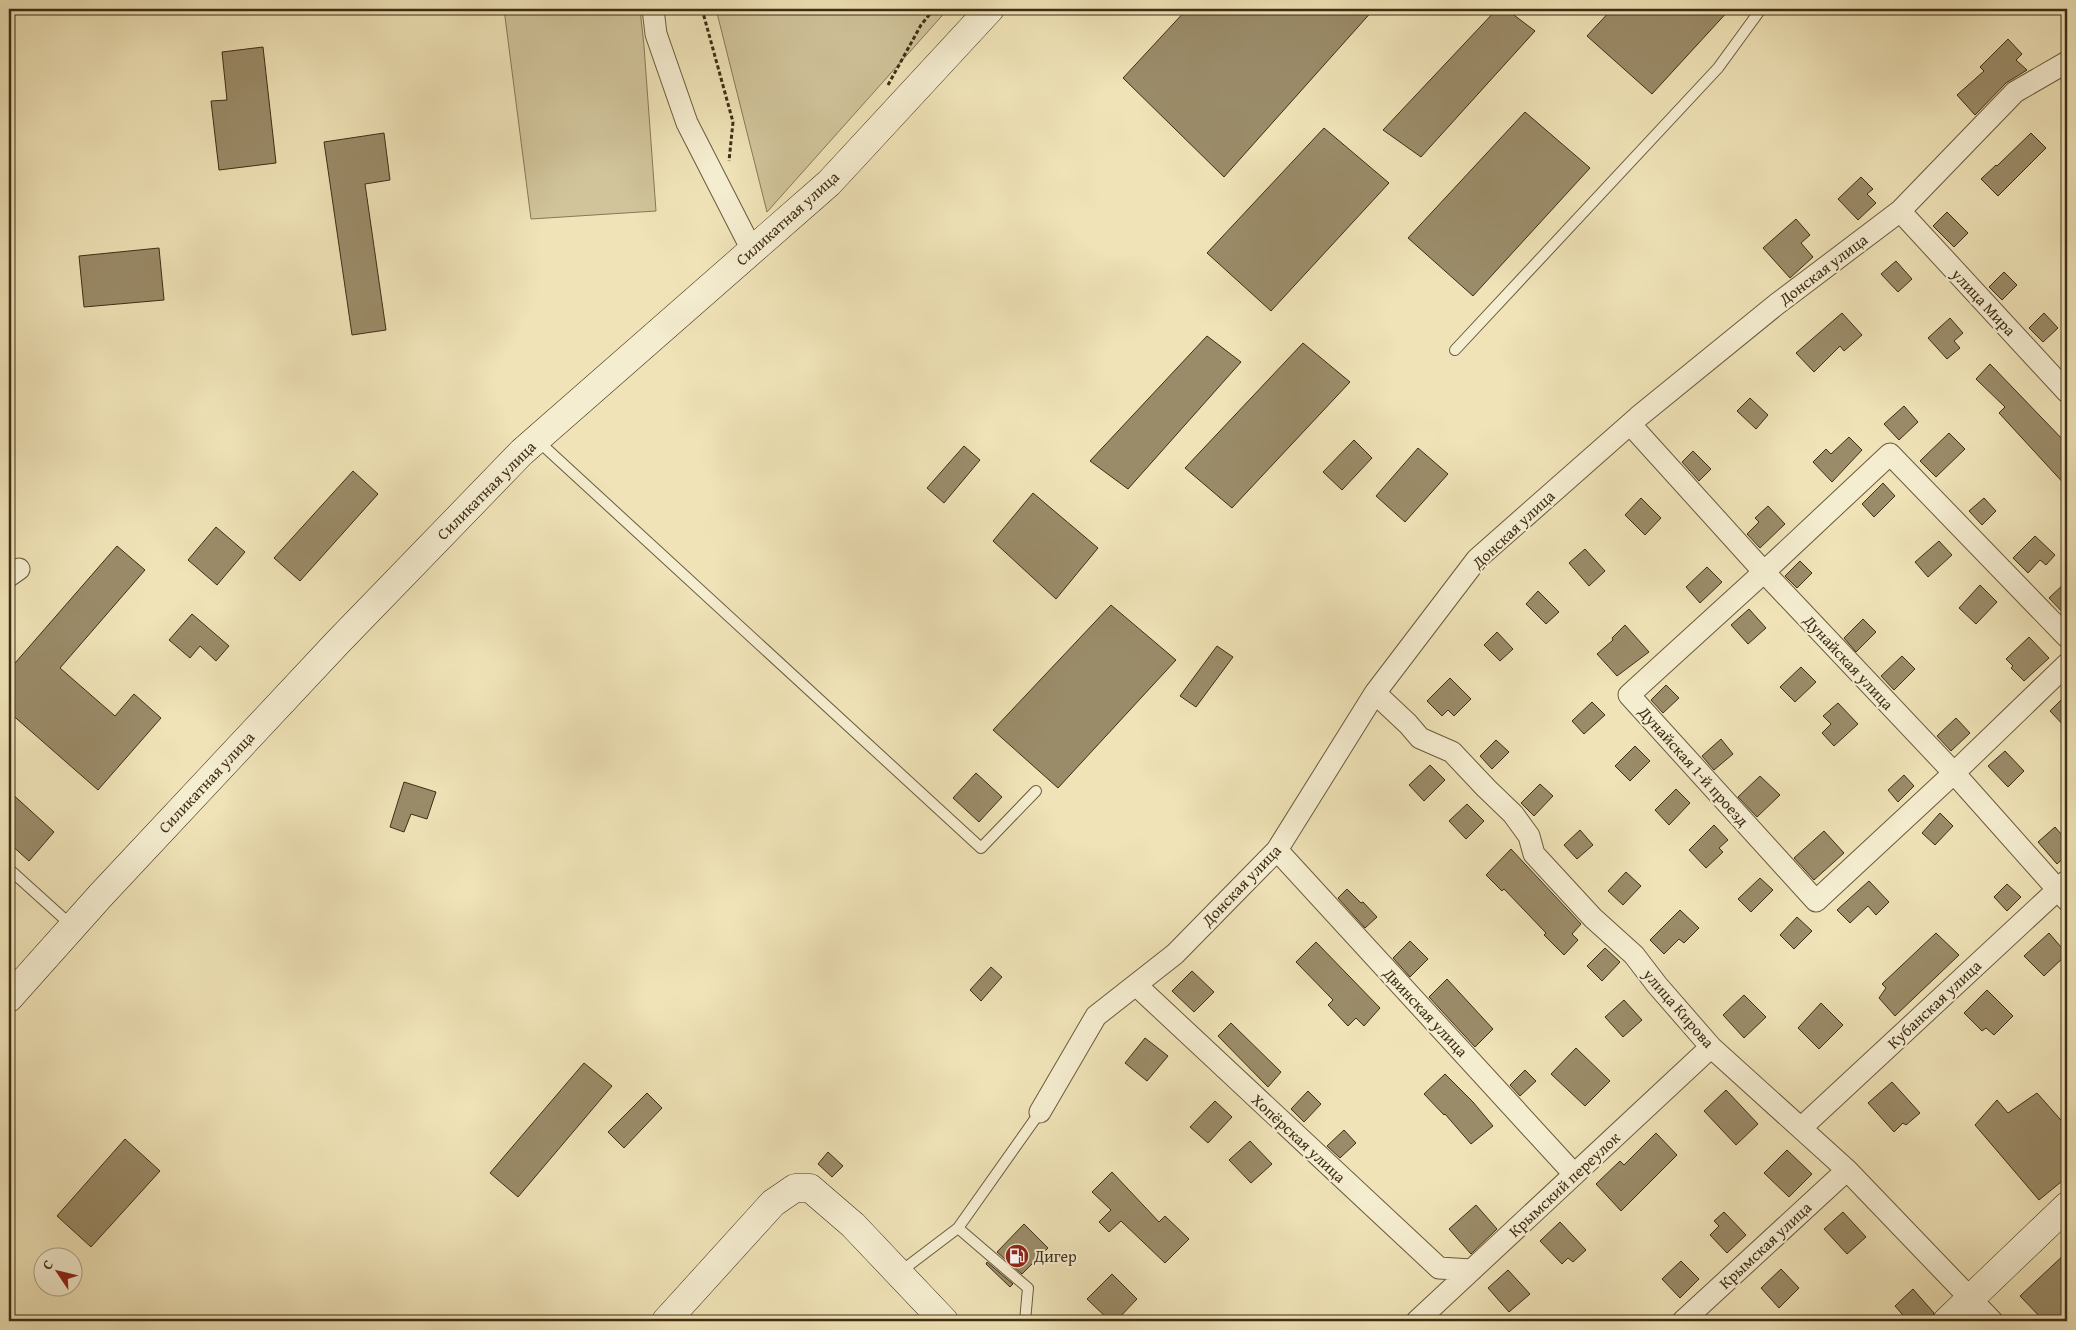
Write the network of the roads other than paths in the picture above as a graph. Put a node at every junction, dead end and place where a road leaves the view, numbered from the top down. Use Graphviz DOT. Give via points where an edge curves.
graph roads {
  1 [pos="654,9"];
  2 [pos="990,9"];
  3 [pos="1761,9"];
  4 [pos="2067,62"];
  5 [pos="1900,211"];
  6 [pos="752,250"];
  7 [pos="1455,350"];
  8 [pos="2067,392"];
  9 [pos="1630,424"];
  10 [pos="536,439"];
  11 [pos="1764,572"];
  12 [pos="2067,637"];
  13 [pos="2067,664"];
  14 [pos="1375,693"];
  15 [pos="1954,773"];
  16 [pos="1036,791"];
  17 [pos="1277,850"];
  18 [pos="9,869"];
  19 [pos="2064,890"];
  20 [pos="73,927"];
  21 [pos="13,984"];
  22 [pos="1136,985"];
  23 [pos="1711,1047"];
  24 [pos="1040,1112"];
  25 [pos="1801,1128"];
  26 [pos="1847,1170"];
  27 [pos="1574,1174"];
  28 [pos="2067,1206"];
  29 [pos="958,1228"];
  30 [pos="1472,1270"];
  31 [pos="898,1273"];
  32 [pos="1972,1299"];
  33 [pos="666,1321"];
  34 [pos="944,1321"];
  35 [pos="1024,1321"];
  36 [pos="1417,1321"];
  37 [pos="1683,1321"];
  38 [pos="1947,1321"];
  39 [pos="1992,1321"];
  1 -- 6 [label="street" via="656,34 687,123"];
  2 -- 6 [label="street, Силикатная улица" via="829,183"];
  3 -- 7 [label="lane" via="1718,68"];
  4 -- 5 [label="street, Донская улица" via="2015,92"];
  5 -- 8 [label="street, улица Мира"];
  5 -- 9 [label="street, Донская улица" via="1777,304"];
  6 -- 10 [label="street, Силикатная улица"];
  9 -- 11 [label="street, Дунайская улица"];
  9 -- 14 [label="street, Донская улица" via="1477,559"];
  10 -- 16 [label="lane" via="981,848"];
  10 -- 20 [label="street, Силикатная улица" via="337,643"];
  11 -- 12 [label="street, Дунайская 1-й проезд" via="1890,454"];
  11 -- 15 [label="street, Дунайская улица"];
  11 -- 15 [label="street, Дунайская 1-й проезд" via="1629,695 1816,901"];
  13 -- 15 [label="street, Дунайская 1-й проезд"];
  14 -- 17 [label="street, Донская улица"];
  14 -- 23 [label="street, улица Кирова" via="1420,738 1452,752 1513,814 1529,836 1534,854 1593,918 1634,954 1657,986"];
  15 -- 19 [label="street, Дунайская улица"];
  17 -- 22 [label="street, Донская улица" via="1175,954"];
  17 -- 27 [label="street, Двинская улица"];
  18 -- 20 [label="lane"];
  19 -- 25 [label="street, Кубанская улица"];
  20 -- 21 [label="street, Силикатная улица"];
  22 -- 24 [label="street, Донская улица" via="1096,1016"];
  22 -- 30 [label="street, Хопёрская улица" via="1439,1268"];
  23 -- 25 [label="street, улица Кирова"];
  23 -- 27 [label="street, Крымский переулок"];
  24 -- 29 [label="lane"];
  25 -- 26 [label="street, улица Кирова"];
  26 -- 32 [label="street, улица Кирова"];
  26 -- 37 [label="street, Крымская улица"];
  27 -- 30 [label="street, Крымский переулок"];
  28 -- 32 [label="street"];
  29 -- 31 [label="lane"];
  29 -- 35 [label="lane" via="1028,1288"];
  30 -- 36 [label="street, Крымский переулок"];
  31 -- 33 [label="street" via="854,1225 810,1188 795,1188 773,1203"];
  31 -- 34 [label="street"];
  32 -- 38 [label="street"];
  32 -- 39 [label="street, улица Кирова"];
}
